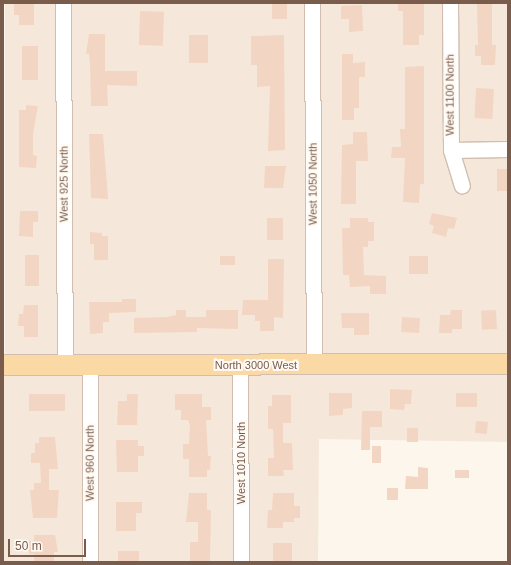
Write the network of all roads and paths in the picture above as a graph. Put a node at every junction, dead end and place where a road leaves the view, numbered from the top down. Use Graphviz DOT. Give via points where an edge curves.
graph roads {
  1 [pos="64,3"];
  2 [pos="312,3"];
  3 [pos="450,3"];
  4 [pos="508,149"];
  5 [pos="451,150"];
  6 [pos="462,185"];
  7 [pos="508,364"];
  8 [pos="3,365"];
  9 [pos="65,365"];
  10 [pos="90,365"];
  11 [pos="240,365"];
  12 [pos="314,365"];
  13 [pos="90,562"];
  14 [pos="241,562"];
  1 -- 9 [label="street, West 925 North"];
  2 -- 12 [label="street, West 1050 North"];
  3 -- 5 [label="street, West 1100 North"];
  4 -- 5 [label="street"];
  5 -- 6 [label="street, West 1100 North"];
  7 -- 12 [label="main road, North 3000 West"];
  8 -- 9 [label="main road, North 3000 West"];
  9 -- 10 [label="main road, North 3000 West"];
  10 -- 11 [label="main road, North 3000 West"];
  10 -- 13 [label="street, West 960 North"];
  11 -- 12 [label="main road, North 3000 West"];
  11 -- 14 [label="street, West 1010 North"];
}
